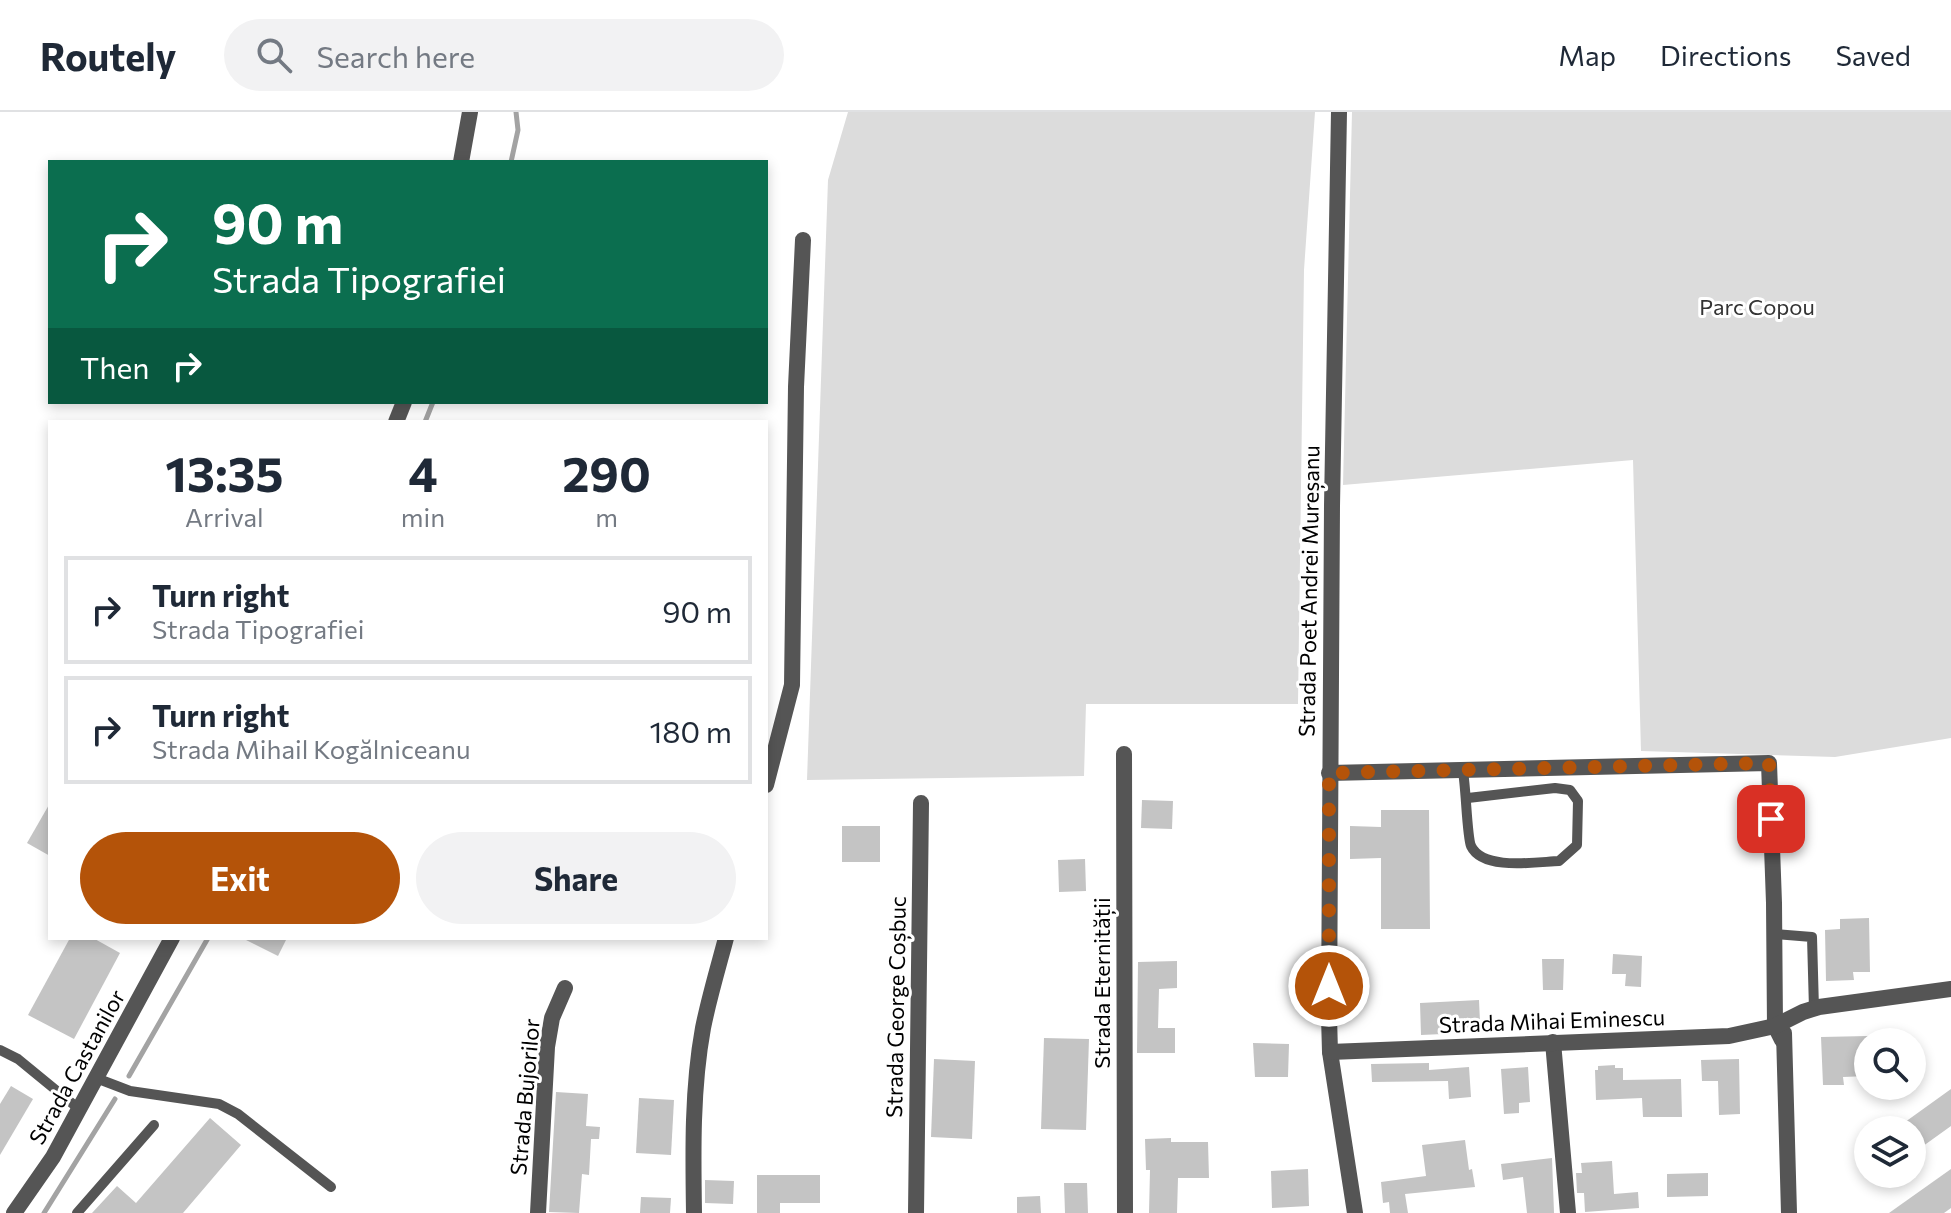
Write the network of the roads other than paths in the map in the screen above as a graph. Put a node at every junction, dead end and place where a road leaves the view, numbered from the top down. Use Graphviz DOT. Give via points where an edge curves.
graph roads {
  1 [pos="470,112"];
  2 [pos="1339,112"];
  3 [pos="461,160"];
  4 [pos="803,240"];
  5 [pos="1124,754"];
  6 [pos="1463,772"];
  7 [pos="1329,773"];
  8 [pos="768,777"];
  9 [pos="1468,798"];
  10 [pos="921,803"];
  11 [pos="1774,934"];
  12 [pos="171,940"];
  13 [pos="725,940"];
  14 [pos="565,988"];
  15 [pos="1951,989"];
  16 [pos="1814,1009"];
  17 [pos="1781,1029"];
  18 [pos="1553,1042"];
  19 [pos="0,1050"];
  20 [pos="1330,1052"];
  21 [pos="96,1078"];
  22 [pos="79,1109"];
  23 [pos="154,1125"];
  24 [pos="331,1187"];
  25 [pos="14,1213"];
  26 [pos="77,1213"];
  27 [pos="538,1213"];
  28 [pos="694,1213"];
  29 [pos="916,1213"];
  30 [pos="1125,1213"];
  31 [pos="1355,1213"];
  32 [pos="1568,1213"];
  33 [pos="1789,1213"];
  1 -- 3 [label="street"];
  2 -- 7 [label="street, Strada Poet Andrei Mureșanu"];
  4 -- 8 [label="street" via="792,685"];
  5 -- 30 [label="street, Strada Eternității"];
  6 -- 7 [label="street"];
  6 -- 9 [label="lane"];
  6 -- 11 [label="street" via="1769,763"];
  7 -- 20 [label="street, Strada Poet Andrei Mureșanu"];
  9 -- 9 [label="lane" via="1470,844 1479,857 1499,863 1559,861 1577,845 1578,801 1570,790"];
  10 -- 29 [label="street, Strada George Coșbuc"];
  11 -- 16 [label="lane" via="1812,937"];
  11 -- 17 [label="street"];
  12 -- 21 [label="street, Strada Castanilor"];
  13 -- 28 [label="street" via="699,1057"];
  14 -- 27 [label="street, Strada Bujorilor" via="547,1047"];
  15 -- 16 [label="street, Strada Mihai Eminescu"];
  16 -- 17 [label="street, Strada Mihai Eminescu"];
  17 -- 18 [label="street, Strada Mihai Eminescu" via="1729,1036"];
  17 -- 33 [label="street"];
  18 -- 20 [label="street, Strada Mihai Eminescu"];
  18 -- 32 [label="street"];
  19 -- 22 [label="lane"];
  20 -- 31 [label="street, Strada Poet Andrei Mureșanu"];
  21 -- 22 [label="street, Strada Castanilor"];
  21 -- 24 [label="lane" via="130,1091 219,1104"];
  22 -- 25 [label="street, Strada Castanilor"];
  23 -- 26 [label="lane"];
}
